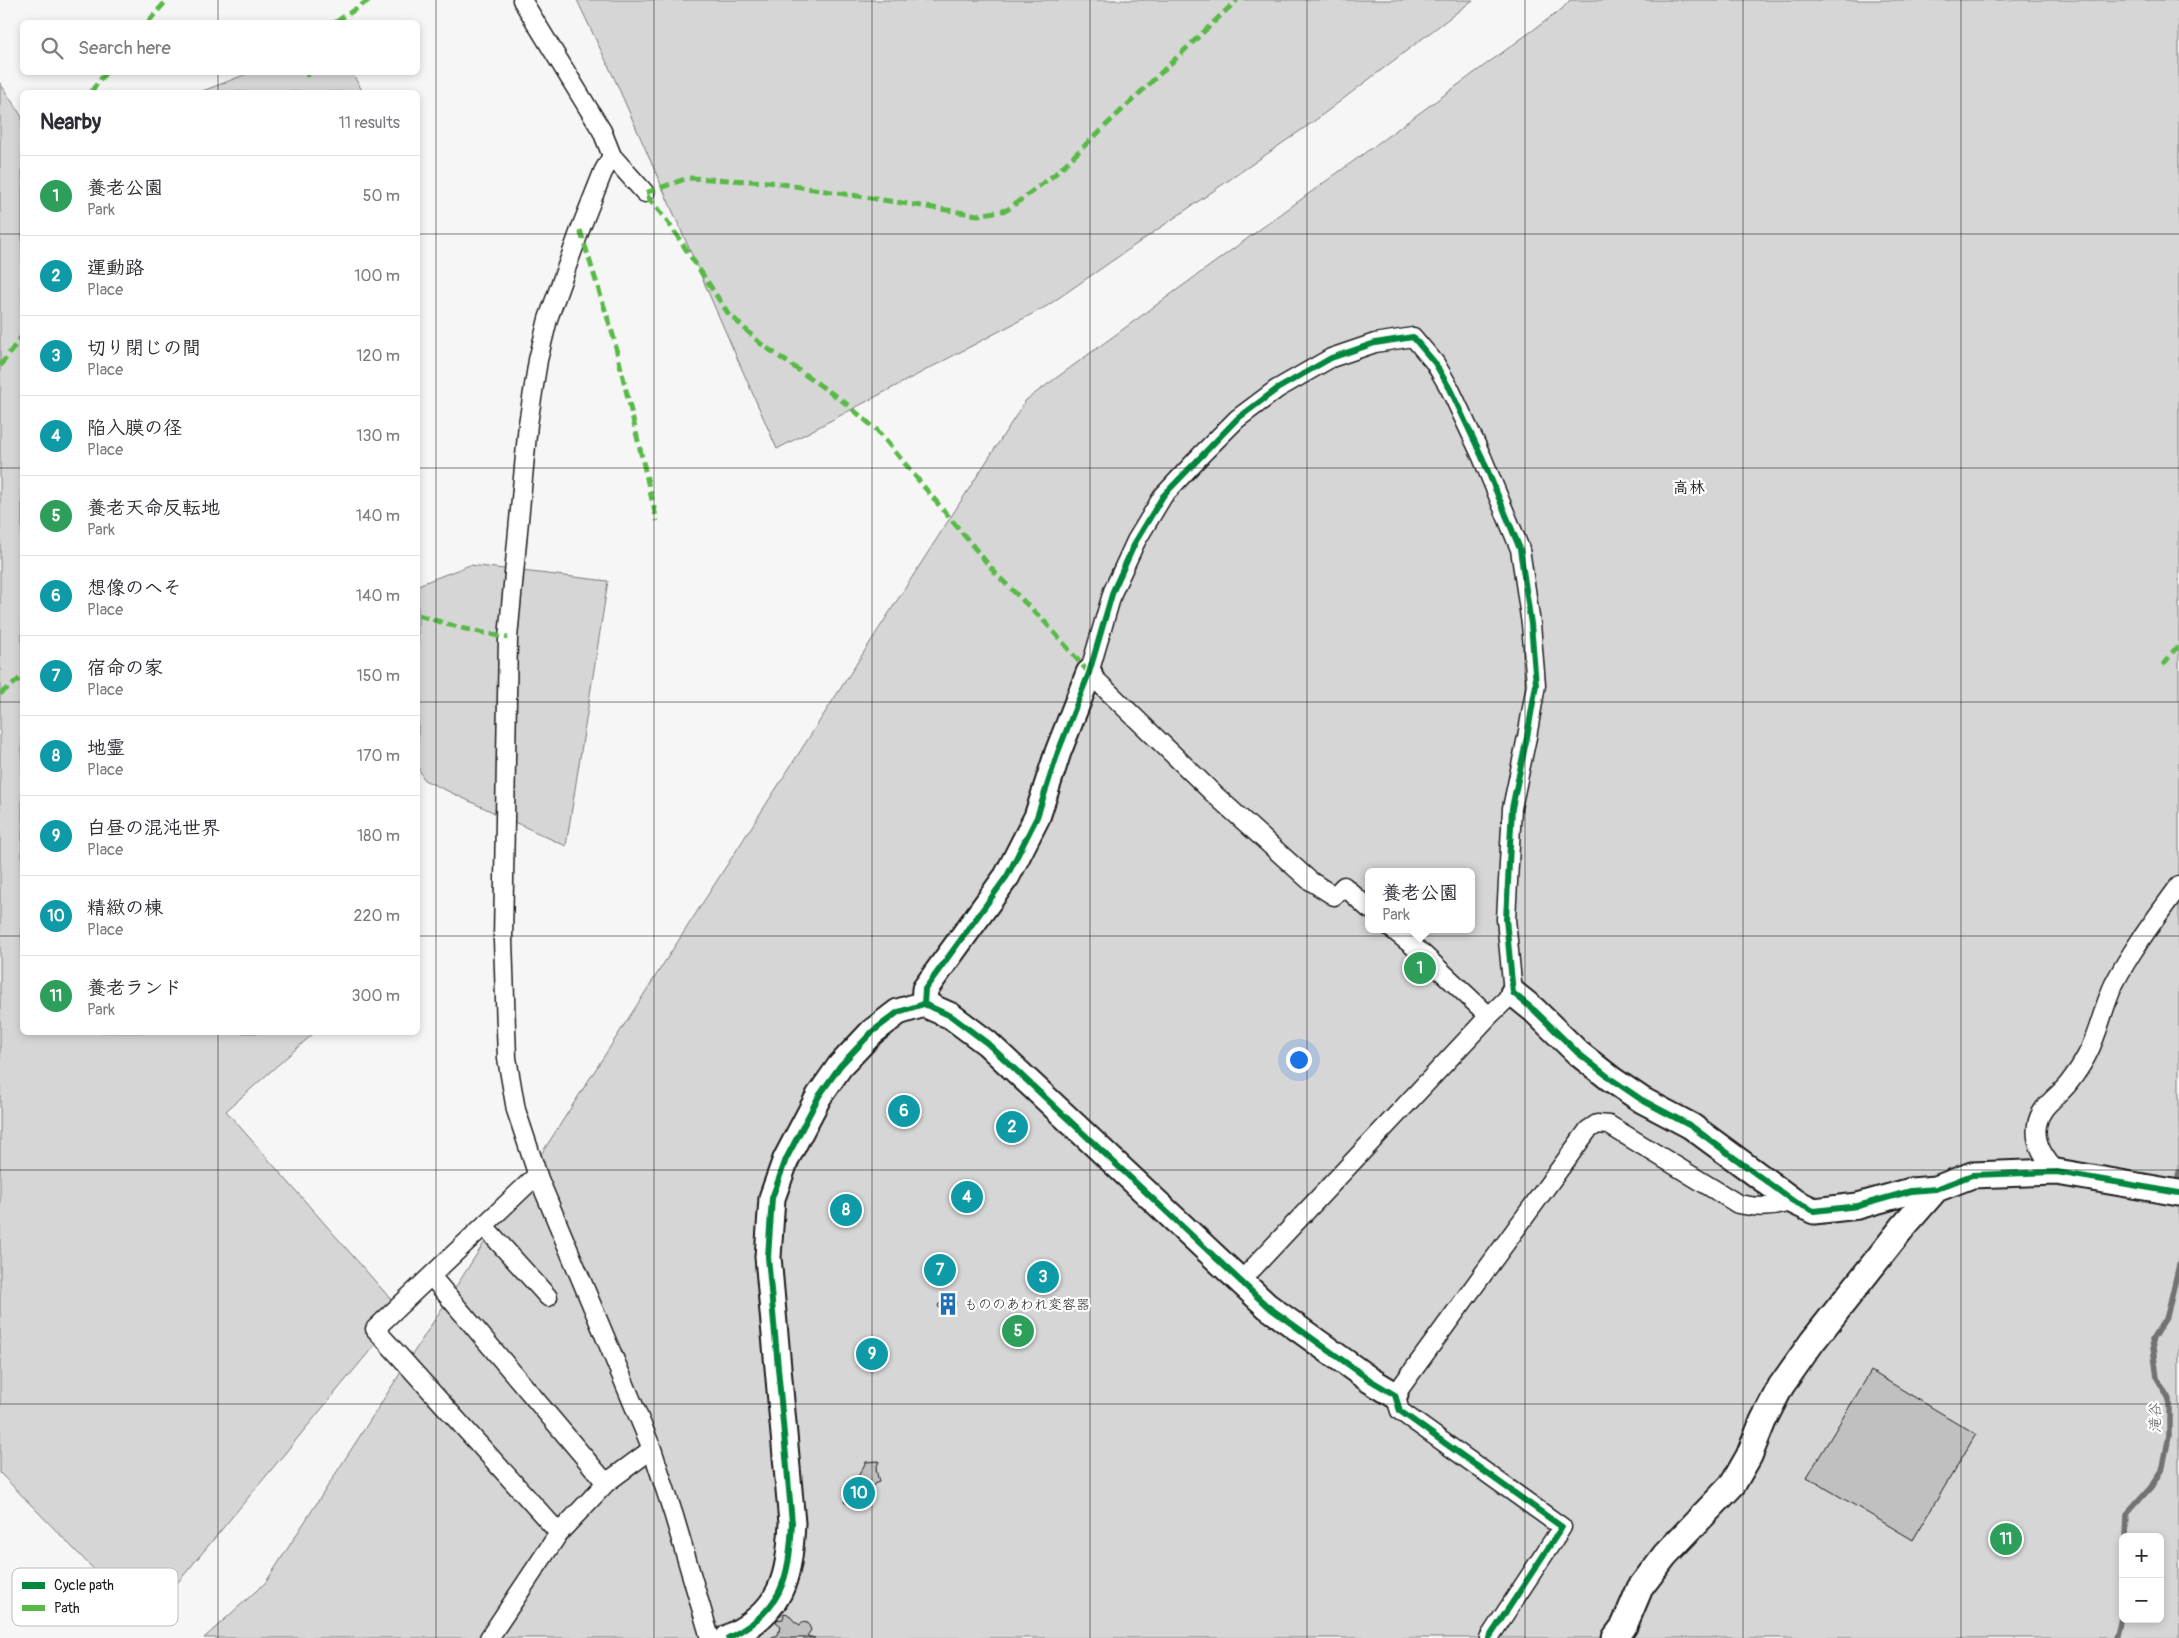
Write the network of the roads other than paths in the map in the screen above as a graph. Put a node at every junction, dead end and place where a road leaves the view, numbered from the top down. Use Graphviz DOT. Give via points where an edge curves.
graph roads {
  1 [pos="522,0"];
  2 [pos="612,156"];
  3 [pos="645,193"];
  4 [pos="1089,673"];
  5 [pos="2179,886"];
  6 [pos="1365,905"];
  7 [pos="1397,933"];
  8 [pos="1513,993"];
  9 [pos="924,1004"];
  10 [pos="1489,1016"];
  11 [pos="2057,1172"];
  12 [pos="538,1175"];
  13 [pos="1936,1188"];
  14 [pos="2179,1193"];
  15 [pos="1793,1201"];
  16 [pos="484,1226"];
  17 [pos="431,1276"];
  18 [pos="1240,1282"];
  19 [pos="548,1297"];
  20 [pos="1394,1395"];
  21 [pos="652,1449"];
  22 [pos="606,1483"];
  23 [pos="559,1533"];
  24 [pos="489,1638"];
  25 [pos="710,1638"];
  26 [pos="728,1638"];
  27 [pos="1489,1638"];
  28 [pos="1614,1638"];
  1 -- 2 [label="street" via="602,131"];
  2 -- 3 [label="street"];
  2 -- 12 [label="street" via="580,230 548,318 538,360 528,424 508,638 503,940 507,1058 516,1110"];
  4 -- 6 [label="street" via="1216,796 1309,880 1334,896 1344,886"];
  4 -- 8 [label="street" via="1113,591 1136,542 1163,496 1202,454 1237,419 1277,388 1331,358 1375,343 1413,337 1435,363 1450,389 1482,457 1520,549 1529,605 1536,685 1512,808 1506,919"];
  4 -- 9 [label="street" via="1037,817 1007,876 925,989"];
  5 -- 11 [label="street" via="2144,934 2114,984 2094,1041 2079,1068 2039,1116 2036,1128 2039,1147"];
  7 -- 10 [label="street"];
  8 -- 10 [label="street"];
  8 -- 15 [label="street" via="1611,1079 1642,1100 1692,1126"];
  9 -- 18 [label="street" via="951,1016 987,1043"];
  9 -- 26 [label="street" via="898,1012 872,1032 840,1066 819,1096 786,1159 772,1198 768,1258 792,1523 790,1558 782,1588 766,1613"];
  10 -- 18 [label="street"];
  11 -- 13 [label="street" via="1972,1176"];
  11 -- 14 [label="street"];
  12 -- 16 [label="street"];
  12 -- 21 [label="street"];
  13 -- 15 [label="street" via="1911,1191 1858,1206 1814,1211"];
  13 -- 28 [label="street" via="1812,1342 1781,1386 1750,1456 1733,1484 1665,1555 1640,1588 1624,1626"];
  15 -- 20 [label="street" via="1775,1208 1738,1204 1609,1125 1597,1124 1588,1130"];
  16 -- 17 [label="street"];
  16 -- 19 [label="street"];
  17 -- 22 [label="street"];
  17 -- 23 [label="street" via="375,1329"];
  18 -- 20 [label="street" via="1267,1306"];
  20 -- 27 [label="street" via="1400,1411 1562,1527"];
  21 -- 22 [label="street"];
  21 -- 25 [label="street"];
  22 -- 23 [label="street"];
  23 -- 24 [label="street"];
}
